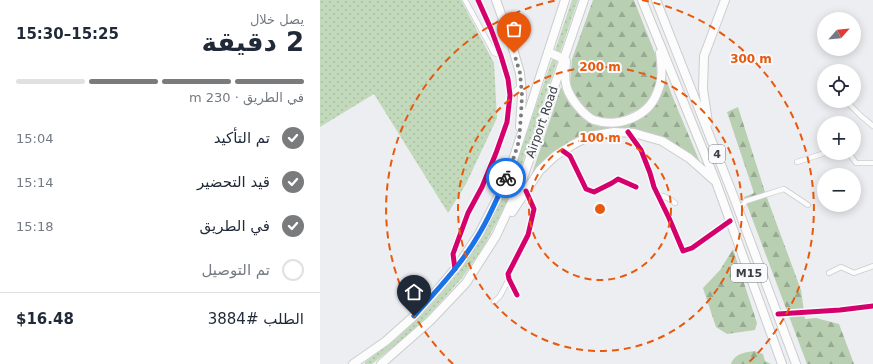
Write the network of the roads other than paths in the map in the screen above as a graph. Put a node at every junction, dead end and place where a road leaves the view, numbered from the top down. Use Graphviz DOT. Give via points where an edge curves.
graph roads {
  1 [pos="465,0"];
  2 [pos="478,0"];
  3 [pos="496,0"];
  4 [pos="565,0"];
  5 [pos="584,0"];
  6 [pos="642,0"];
  7 [pos="656,0"];
  8 [pos="725,0"];
  9 [pos="660,45"];
  10 [pos="568,47"];
  11 [pos="548,52"];
  12 [pos="500,55"];
  13 [pos="564,59"];
  14 [pos="521,86"];
  15 [pos="510,96"];
  16 [pos="853,108"];
  17 [pos="873,126"];
  18 [pos="628,132"];
  19 [pos="519,141"];
  20 [pos="563,151"];
  21 [pos="817,156"];
  22 [pos="854,160"];
  23 [pos="797,162"];
  24 [pos="873,163"];
  25 [pos="716,182"];
  26 [pos="636,187"];
  27 [pos="526,191"];
  28 [pos="658,195"];
  29 [pos="733,195"];
  30 [pos="675,203"];
  31 [pos="808,205"];
  32 [pos="739,210"];
  33 [pos="730,222"];
  34 [pos="496,236"];
  35 [pos="873,266"];
  36 [pos="455,269"];
  37 [pos="829,273"];
  38 [pos="509,279"];
  39 [pos="517,295"];
  40 [pos="494,302"];
  41 [pos="873,306"];
  42 [pos="777,311"];
  43 [pos="356,363"];
  44 [pos="381,364"];
  45 [pos="782,364"];
  46 [pos="796,364"];
  1 -- 12 [label="street" via="494,53"];
  2 -- 12 [label="street"];
  3 -- 14 [label="highway" via="520,73"];
  4 -- 11 [label="highway, Airport Road"];
  5 -- 10 [label="highway, Airport Road"];
  6 -- 9 [label="highway, 4"];
  7 -- 29 [label="highway, 4"];
  8 -- 29 [label="highway" via="704,56 703,89 710,132"];
  9 -- 10 [label="highway" via="662,71 655,98 639,115 607,123 592,120 578,108 567,88 565,75"];
  9 -- 25 [label="highway, 4"];
  10 -- 13 [label="highway, Airport Road"];
  11 -- 13 [label="highway"];
  11 -- 19 [label="highway, Airport Road"];
  12 -- 15 [label="street" via="508,79"];
  13 -- 34 [label="highway, Airport Road" via="523,178"];
  14 -- 15 [label="street"];
  14 -- 19 [label="highway"];
  15 -- 36 [label="street" via="507,122 496,153 468,213 453,254"];
  16 -- 17 [label="street"];
  18 -- 20 [label="highway" via="590,136"];
  18 -- 25 [label="highway" via="662,141 689,158"];
  18 -- 28 [label="street" via="641,150"];
  19 -- 36 [label="highway, Airport Road" via="500,193 479,234"];
  20 -- 26 [label="street" via="570,156 586,189 594,192 618,179"];
  20 -- 27 [label="highway" via="540,170"];
  21 -- 23 [label="street"];
  22 -- 24 [label="street" via="856,163"];
  25 -- 33 [label="highway, M15"];
  27 -- 34 [label="highway"];
  27 -- 38 [label="street" via="534,209 528,235 508,274"];
  28 -- 30 [label="street"];
  28 -- 33 [label="street" via="683,250 692,248"];
  29 -- 32 [label="highway, 4"];
  31 -- 32 [label="street" via="784,189 746,201"];
  32 -- 42 [label="highway, 4"];
  33 -- 45 [label="highway, M15"];
  34 -- 44 [label="highway, Airport Road" via="466,283 430,321"];
  35 -- 37 [label="street" via="854,272 841,267"];
  36 -- 43 [label="highway, Airport Road" via="414,316"];
  38 -- 39 [label="street"];
  38 -- 40 [label="street"];
  41 -- 42 [label="street" via="840,310"];
  42 -- 46 [label="highway"];
}
